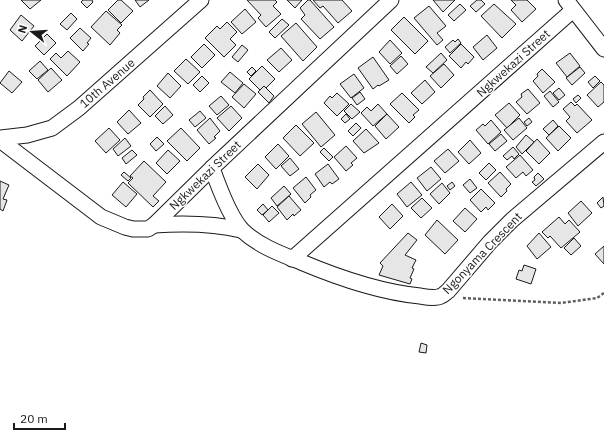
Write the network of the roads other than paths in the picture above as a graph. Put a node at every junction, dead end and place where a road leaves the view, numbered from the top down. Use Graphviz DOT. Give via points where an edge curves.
graph roads {
  1 [pos="201,0"];
  2 [pos="391,0"];
  3 [pos="569,5"];
  4 [pos="604,49"];
  5 [pos="0,139"];
  6 [pos="604,142"];
  7 [pos="212,168"];
  8 [pos="154,225"];
  9 [pos="242,230"];
  10 [pos="292,259"];
  1 -- 5 [label="street, 10th Avenue" via="52,128"];
  2 -- 7 [label="street, Ngkwekazi Street"];
  3 -- 4 [label="street, Ngkwekazi Street"];
  3 -- 10 [label="street, Ngkwekazi Street"];
  5 -- 8 [label="street" via="101,217 132,229 148,229"];
  6 -- 10 [label="street, Ngonyama Crescent" via="512,220 441,296 433,298 397,294 348,280"];
  7 -- 8 [label="street, Ngkwekazi Street"];
  7 -- 9 [label="street" via="220,192"];
  8 -- 9 [label="street" via="186,223"];
  9 -- 10 [label="street, Ngonyama Crescent" via="256,241"];
}
